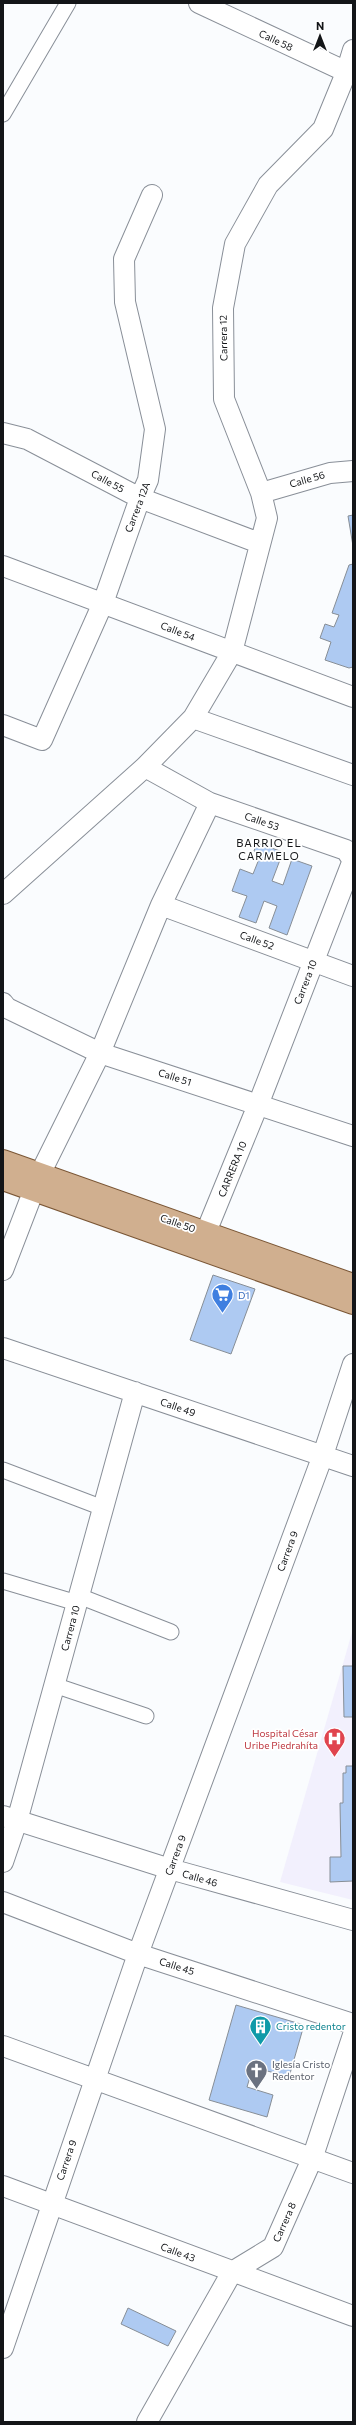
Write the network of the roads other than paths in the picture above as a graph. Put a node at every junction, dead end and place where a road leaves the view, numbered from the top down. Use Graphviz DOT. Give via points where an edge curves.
graph roads {
  1 [pos="68,3"];
  2 [pos="198,3"];
  3 [pos="353,50"];
  4 [pos="350,74"];
  5 [pos="3,114"];
  6 [pos="152,194"];
  7 [pos="3,433"];
  8 [pos="353,471"];
  9 [pos="261,493"];
  10 [pos="140,498"];
  11 [pos="259,543"];
  12 [pos="3,566"];
  13 [pos="103,603"];
  14 [pos="232,652"];
  15 [pos="353,697"];
  16 [pos="193,718"];
  17 [pos="3,725"];
  18 [pos="145,767"];
  19 [pos="353,775"];
  20 [pos="210,803"];
  21 [pos="353,861"];
  22 [pos="3,894"];
  23 [pos="161,905"];
  24 [pos="313,961"];
  25 [pos="353,976"];
  26 [pos="3,1003"];
  27 [pos="100,1053"];
  28 [pos="258,1105"];
  29 [pos="353,1136"];
  30 [pos="3,1161"];
  31 [pos="3,1179"];
  32 [pos="37,1182"];
  33 [pos="206,1232"];
  34 [pos="3,1270"];
  35 [pos="353,1286"];
  36 [pos="353,1303"];
  37 [pos="3,1348"];
  38 [pos="353,1364"];
  39 [pos="135,1392"];
  40 [pos="323,1455"];
  41 [pos="353,1466"];
  42 [pos="3,1470"];
  43 [pos="103,1508"];
  44 [pos="3,1581"];
  45 [pos="78,1600"];
  46 [pos="171,1632"];
  47 [pos="54,1685"];
  48 [pos="146,1716"];
  49 [pos="10,1818"];
  50 [pos="3,1862"];
  51 [pos="170,1869"];
  52 [pos="3,1902"];
  53 [pos="353,1920"];
  54 [pos="138,1954"];
  55 [pos="353,2024"];
  56 [pos="353,2035"];
  57 [pos="3,2046"];
  58 [pos="94,2079"];
  59 [pos="312,2159"];
  60 [pos="353,2173"];
  61 [pos="3,2186"];
  62 [pos="50,2205"];
  63 [pos="232,2272"];
  64 [pos="353,2316"];
  65 [pos="3,2348"];
  66 [pos="147,2422"];
  1 -- 5 [label="street"];
  2 -- 4 [label="street, Calle 58"];
  3 -- 4 [label="street, Carrera 12"];
  4 -- 9 [label="street, Carrera 12" via="323,129 268,185 235,244 223,308 224,399"];
  6 -- 10 [label="street, Carrera 12A" via="124,259 125,302 155,429 148,480"];
  7 -- 10 [label="street, Calle 55" via="27,439"];
  8 -- 9 [label="street, Calle 56" via="330,473"];
  9 -- 11 [label="street, Carrera 12" via="267,518"];
  10 -- 11 [label="street, Calle 55"];
  10 -- 13 [label="street, Carrera 12A"];
  11 -- 14 [label="street, Carrera 12"];
  12 -- 13 [label="street, Calle 54"];
  13 -- 14 [label="street, Calle 54"];
  13 -- 17 [label="street, Carrera 12A" via="42,740"];
  14 -- 15 [label="street, Calle 54"];
  14 -- 16 [label="street, Carrera 12"];
  16 -- 18 [label="street, Carrera 12"];
  16 -- 19 [label="street"];
  18 -- 20 [label="street, Calle 53"];
  18 -- 22 [label="street, Carrera 12"];
  20 -- 21 [label="street, Calle 53" via="346,850"];
  20 -- 23 [label="street"];
  21 -- 24 [label="street, Carrera 10"];
  23 -- 24 [label="street, Calle 52"];
  23 -- 27 [label="street"];
  24 -- 25 [label="street, Calle 52"];
  24 -- 28 [label="street, Carrera 10"];
  26 -- 27 [label="street, Calle 51" via="8,1008"];
  27 -- 28 [label="street, Calle 51"];
  27 -- 32 [label="street"];
  28 -- 29 [label="street, Calle 51"];
  28 -- 33 [label="street, CARRERA 10"];
  30 -- 32 [label="main road, Calle 50"];
  31 -- 32 [label="main road, Calle 50"];
  32 -- 33 [label="main road, Calle 50"];
  32 -- 34 [label="street"];
  32 -- 36 [label="main road, Calle 50"];
  33 -- 35 [label="main road, Calle 50"];
  37 -- 39 [label="street, Calle 49"];
  38 -- 40 [label="street, Carrera 9"];
  39 -- 40 [label="street, Calle 49"];
  39 -- 43 [label="street, Carrera 10"];
  40 -- 41 [label="street, Calle 49"];
  40 -- 51 [label="street, Carrera 9"];
  42 -- 43 [label="street"];
  43 -- 45 [label="street, Carrera 10"];
  44 -- 45 [label="street"];
  45 -- 46 [label="street"];
  45 -- 47 [label="street, Carrera 10"];
  47 -- 48 [label="street"];
  47 -- 49 [label="street, Carrera 10"];
  49 -- 50 [label="street, Carrera 10"];
  49 -- 51 [label="street, Calle 46"];
  51 -- 53 [label="street, Calle 46"];
  51 -- 54 [label="street, Carrera 9"];
  52 -- 54 [label="street, Calle 45"];
  54 -- 55 [label="street, Calle 45"];
  54 -- 58 [label="street, Carrera 9"];
  56 -- 59 [label="street, Carrera 8"];
  57 -- 58 [label="street"];
  58 -- 59 [label="street"];
  58 -- 62 [label="street, Carrera 9"];
  59 -- 60 [label="street"];
  59 -- 63 [label="street, Carrera 8" via="273,2247"];
  61 -- 62 [label="street, Calle 43"];
  62 -- 63 [label="street, Calle 43"];
  62 -- 65 [label="street, Carrera 9"];
  63 -- 64 [label="street, Calle 43"];
  63 -- 66 [label="street, Carrera 8"];
}
